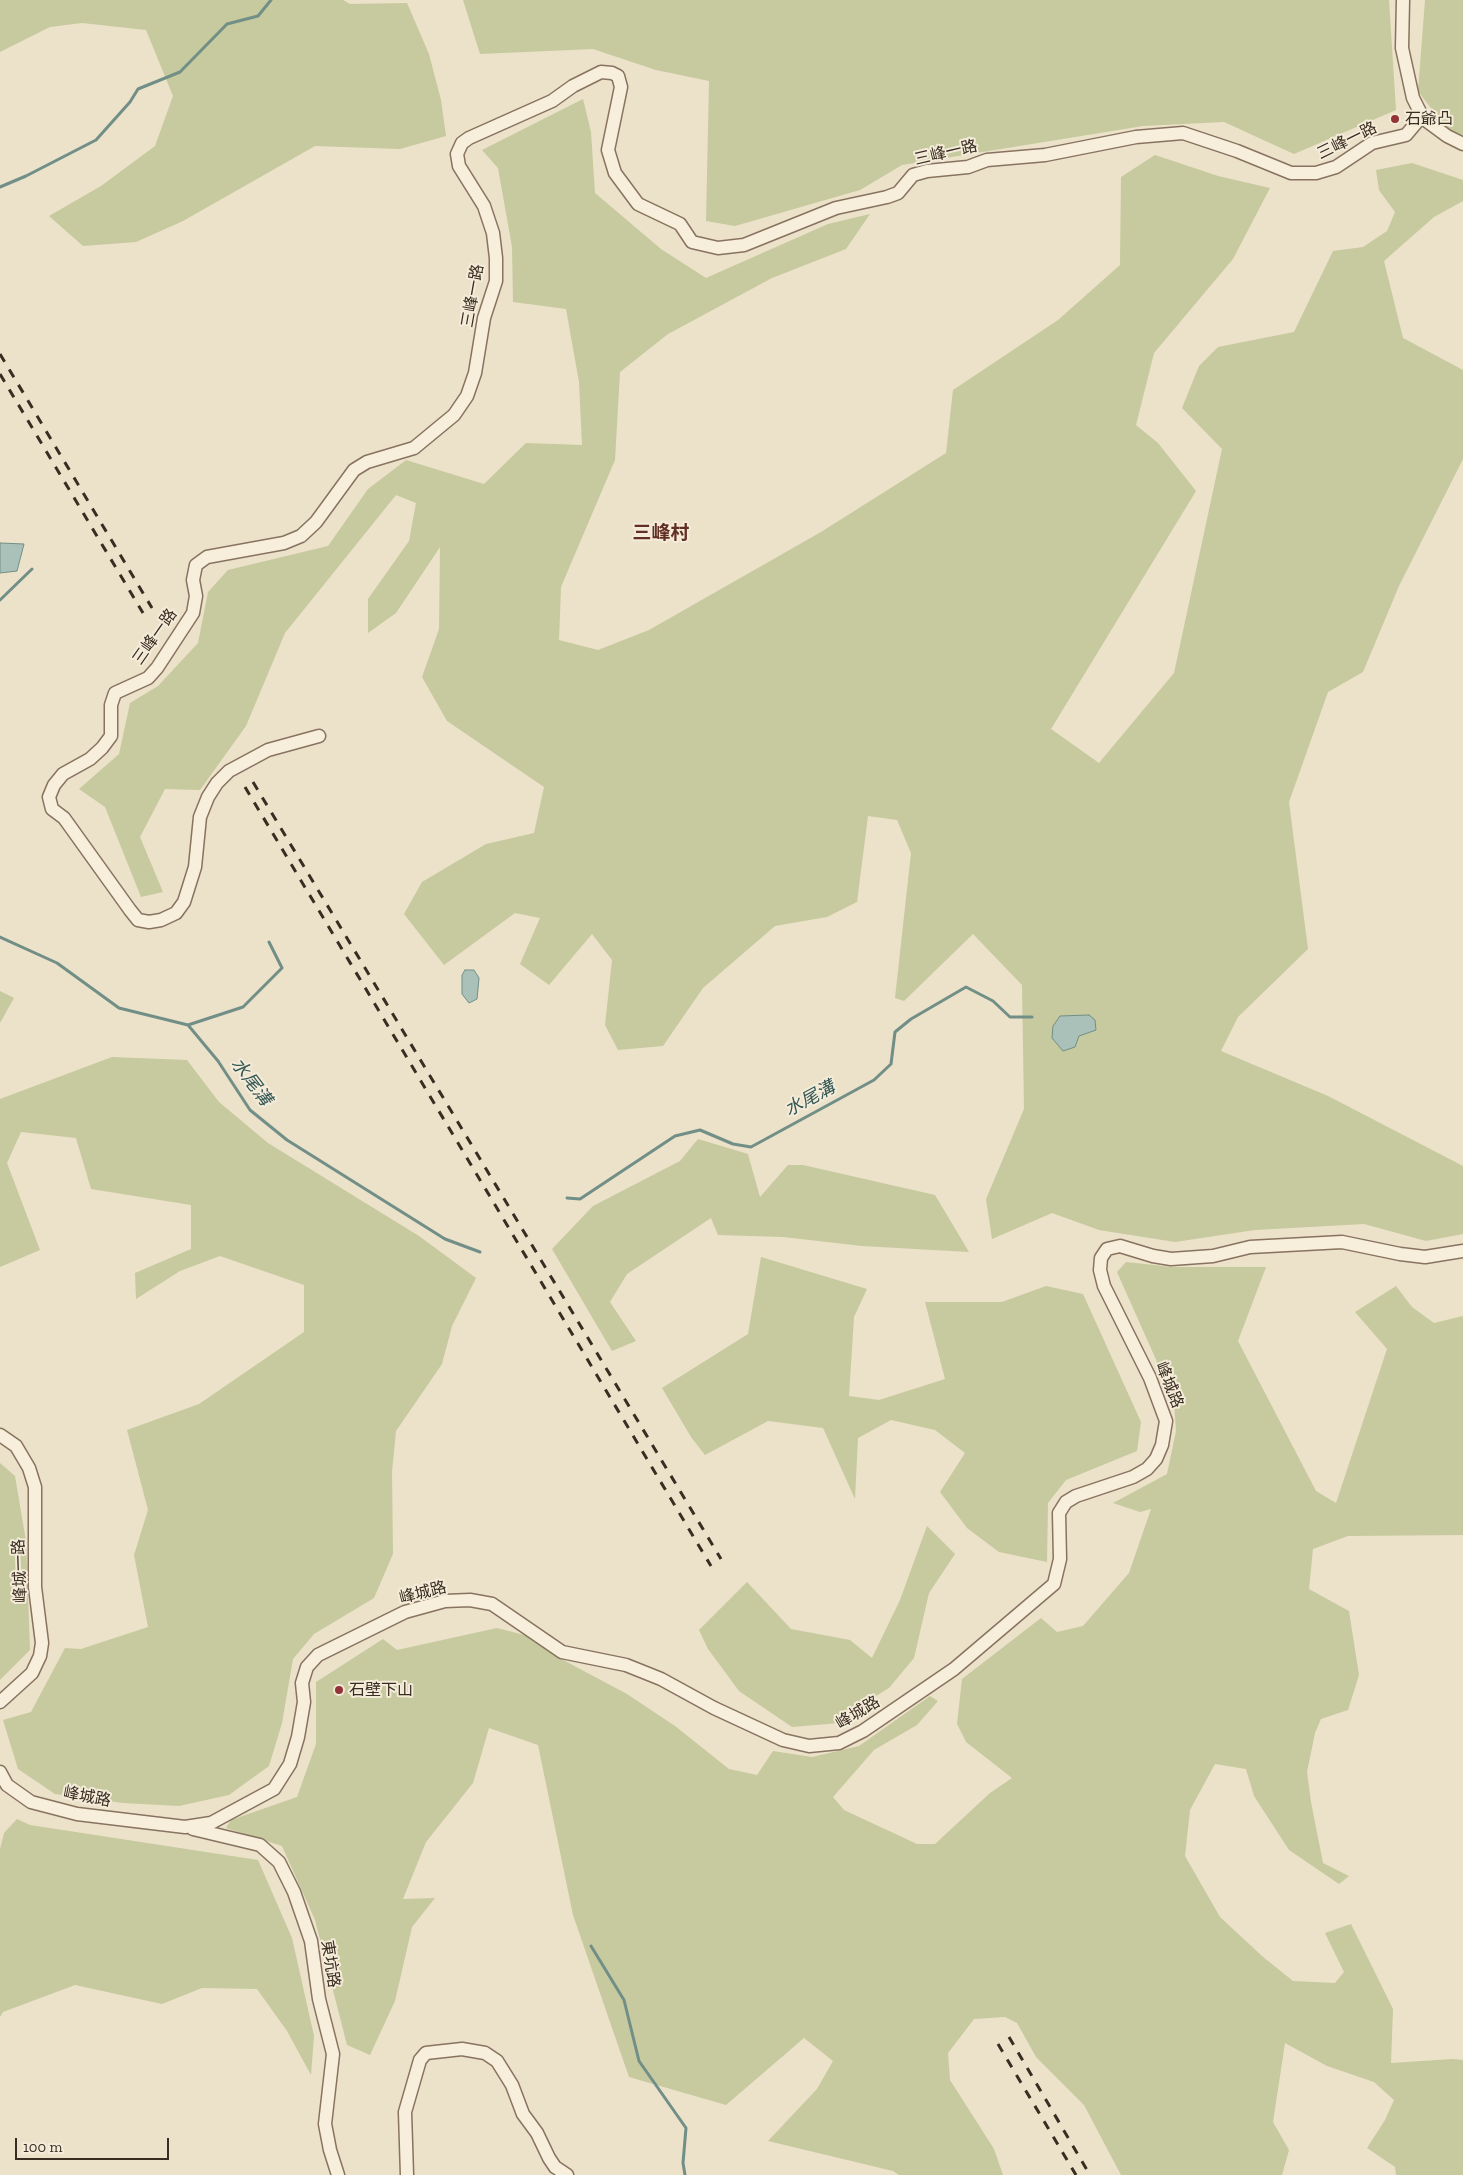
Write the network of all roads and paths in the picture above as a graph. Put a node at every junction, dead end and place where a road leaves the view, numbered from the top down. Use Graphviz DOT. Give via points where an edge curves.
graph roads {
  1 [pos="1403,0"];
  2 [pos="1422,116"];
  3 [pos="1463,144"];
  4 [pos="319,736"];
  5 [pos="1463,1251"];
  6 [pos="0,1435"];
  7 [pos="0,1702"];
  8 [pos="0,1772"];
  9 [pos="185,1827"];
  10 [pos="338,2175"];
  11 [pos="406,2175"];
  12 [pos="566,2175"];
  1 -- 2 [label="street" via="1402,48 1413,98"];
  2 -- 3 [label="street"];
  2 -- 4 [label="street, 三峰一路" via="1406,135 1372,143 1336,167 1316,173 1291,173 1183,133 1136,137 1045,155 987,160 968,167 927,171 914,175 898,193 887,198 836,208 744,245 718,248 692,242 680,224 638,204 615,173 608,150 620,87 618,76 612,72 601,72 552,100 469,138 462,143 457,154 459,166 484,206 493,233 496,281 484,318 476,373 467,396 454,415 414,448 367,462 354,470 322,515 301,536 284,543 207,557 196,565 193,580 196,596 192,613 148,678 115,693 111,705 111,736 102,748 63,774 49,797 52,809 64,818 138,920 161,920 176,913 184,902 195,867 200,817 217,782 229,771 268,750"];
  5 -- 9 [label="street, 峰城路" via="1425,1257 1342,1242 1250,1247 1213,1256 1171,1259 1120,1246 1107,1249 1101,1258 1100,1270 1104,1286 1150,1378 1166,1421 1156,1459 1133,1477 1066,1502 1059,1513 1060,1559 1054,1584 954,1669 863,1731 839,1743 809,1746 783,1740 652,1675 626,1665 562,1652 492,1604 470,1600 445,1602 405,1612 318,1655 307,1667 302,1683 304,1702 290,1764 274,1789 211,1823"];
  6 -- 7 [label="street, 峰城一路" via="16,1446 29,1468 35,1487 35,1587 42,1643 32,1673"];
  8 -- 9 [label="street, 峰城路" via="7,1785 31,1802 77,1814"];
  9 -- 10 [label="street, 東坑路" via="260,1845 279,1862 294,1892 312,1941 319,1999 333,2054 325,2124"];
  11 -- 12 [label="street" via="405,2112 420,2060 426,2053 462,2049 485,2053 497,2061 549,2158"];
}
